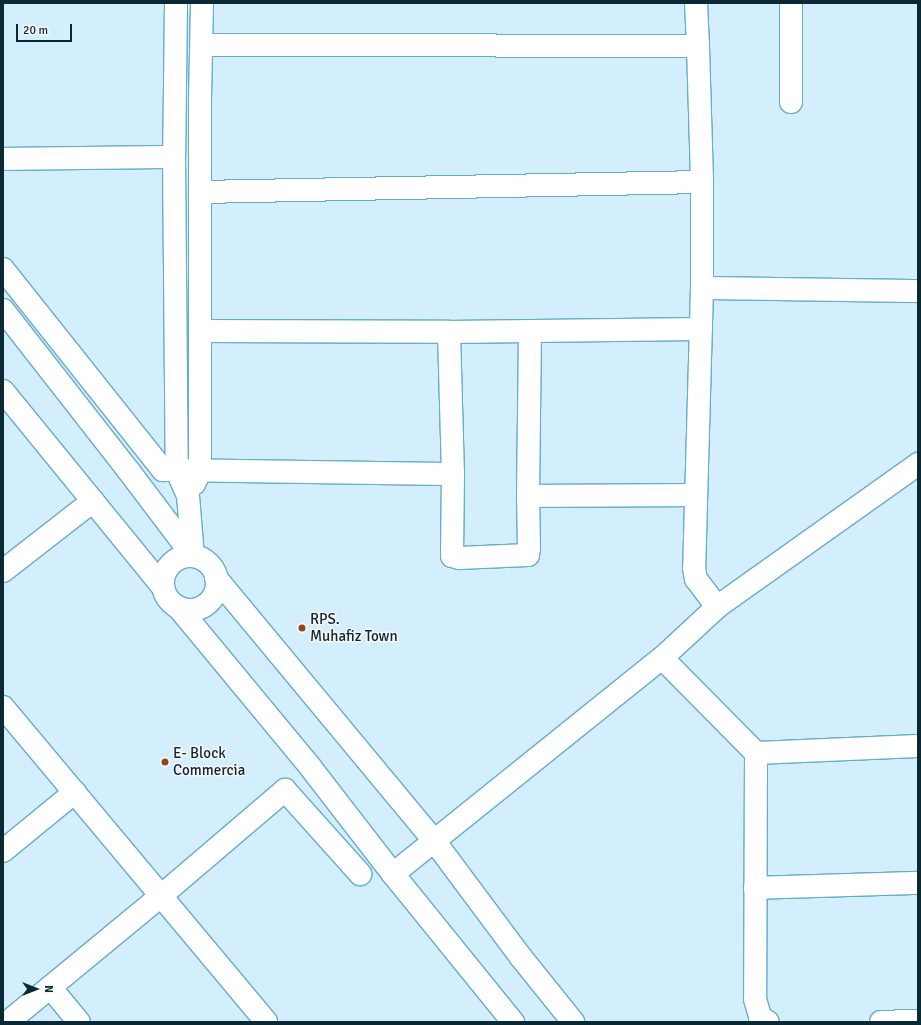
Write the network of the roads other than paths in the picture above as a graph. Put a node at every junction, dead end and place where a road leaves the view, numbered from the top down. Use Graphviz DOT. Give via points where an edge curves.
graph roads {
  1 [pos="176,3"];
  2 [pos="202,3"];
  3 [pos="696,3"];
  4 [pos="791,3"];
  5 [pos="202,45"];
  6 [pos="698,46"];
  7 [pos="200,100"];
  8 [pos="176,101"];
  9 [pos="791,102"];
  10 [pos="174,157"];
  11 [pos="3,159"];
  12 [pos="702,182"];
  13 [pos="200,192"];
  14 [pos="3,269"];
  15 [pos="702,288"];
  16 [pos="918,291"];
  17 [pos="3,310"];
  18 [pos="701,329"];
  19 [pos="200,331"];
  20 [pos="530,331"];
  21 [pos="449,332"];
  22 [pos="176,361"];
  23 [pos="199,361"];
  24 [pos="3,391"];
  25 [pos="918,464"];
  26 [pos="177,471"];
  27 [pos="200,471"];
  28 [pos="453,474"];
  29 [pos="696,495"];
  30 [pos="188,496"];
  31 [pos="528,496"];
  32 [pos="93,501"];
  33 [pos="193,556"];
  34 [pos="3,571"];
  35 [pos="216,578"];
  36 [pos="163,588"];
  37 [pos="178,607"];
  38 [pos="717,607"];
  39 [pos="662,658"];
  40 [pos="3,707"];
  41 [pos="918,746"];
  42 [pos="756,753"];
  43 [pos="311,768"];
  44 [pos="285,790"];
  45 [pos="75,792"];
  46 [pos="435,842"];
  47 [pos="3,851"];
  48 [pos="360,874"];
  49 [pos="392,874"];
  50 [pos="918,883"];
  51 [pos="755,888"];
  52 [pos="162,895"];
  53 [pos="50,987"];
  54 [pos="918,1021"];
  55 [pos="8,1022"];
  56 [pos="79,1022"];
  57 [pos="266,1022"];
  58 [pos="513,1022"];
  59 [pos="573,1022"];
  60 [pos="768,1022"];
  61 [pos="881,1022"];
  1 -- 8 [label="street"];
  2 -- 5 [label="street"];
  3 -- 6 [label="street"];
  4 -- 9 [label="street"];
  5 -- 6 [label="street"];
  5 -- 7 [label="street"];
  6 -- 12 [label="street"];
  7 -- 8 [label="street"];
  7 -- 13 [label="street"];
  8 -- 10 [label="street"];
  10 -- 11 [label="street"];
  10 -- 22 [label="street"];
  12 -- 13 [label="street"];
  12 -- 15 [label="street"];
  13 -- 19 [label="street"];
  14 -- 26 [label="street" via="163,470"];
  15 -- 16 [label="street"];
  15 -- 18 [label="street"];
  17 -- 33 [label="street"];
  18 -- 20 [label="street"];
  18 -- 29 [label="street"];
  19 -- 21 [label="street"];
  19 -- 23 [label="street"];
  20 -- 21 [label="street"];
  20 -- 31 [label="street"];
  21 -- 28 [label="street"];
  22 -- 23 [label="street"];
  22 -- 26 [label="street"];
  23 -- 27 [label="street"];
  24 -- 32 [label="street"];
  25 -- 38 [label="street"];
  26 -- 27 [label="street"];
  26 -- 30 [label="street"];
  27 -- 28 [label="street"];
  27 -- 30 [label="street"];
  28 -- 31 [label="street" via="452,556 459,558 528,555"];
  29 -- 31 [label="street"];
  29 -- 38 [label="street" via="696,579"];
  30 -- 33 [label="street"];
  32 -- 34 [label="street"];
  32 -- 36 [label="street"];
  33 -- 35 [label="street" via="208,564"];
  33 -- 36 [label="street" via="181,558 170,564 163,579"];
  35 -- 37 [label="street" via="215,591 209,602 194,610"];
  35 -- 46 [label="street"];
  36 -- 37 [label="street" via="171,602"];
  37 -- 43 [label="street"];
  38 -- 39 [label="street"];
  39 -- 42 [label="street"];
  39 -- 46 [label="street"];
  40 -- 45 [label="street"];
  41 -- 42 [label="street"];
  42 -- 51 [label="street"];
  43 -- 44 [label="street"];
  43 -- 49 [label="street"];
  44 -- 48 [label="street"];
  44 -- 52 [label="street"];
  45 -- 47 [label="street"];
  45 -- 52 [label="street"];
  46 -- 49 [label="street"];
  46 -- 59 [label="street"];
  49 -- 58 [label="street"];
  50 -- 51 [label="street"];
  51 -- 60 [label="street" via="756,999 760,1017"];
  52 -- 53 [label="street"];
  52 -- 57 [label="street"];
  53 -- 55 [label="street"];
  53 -- 56 [label="street"];
  54 -- 61 [label="street"];
}
